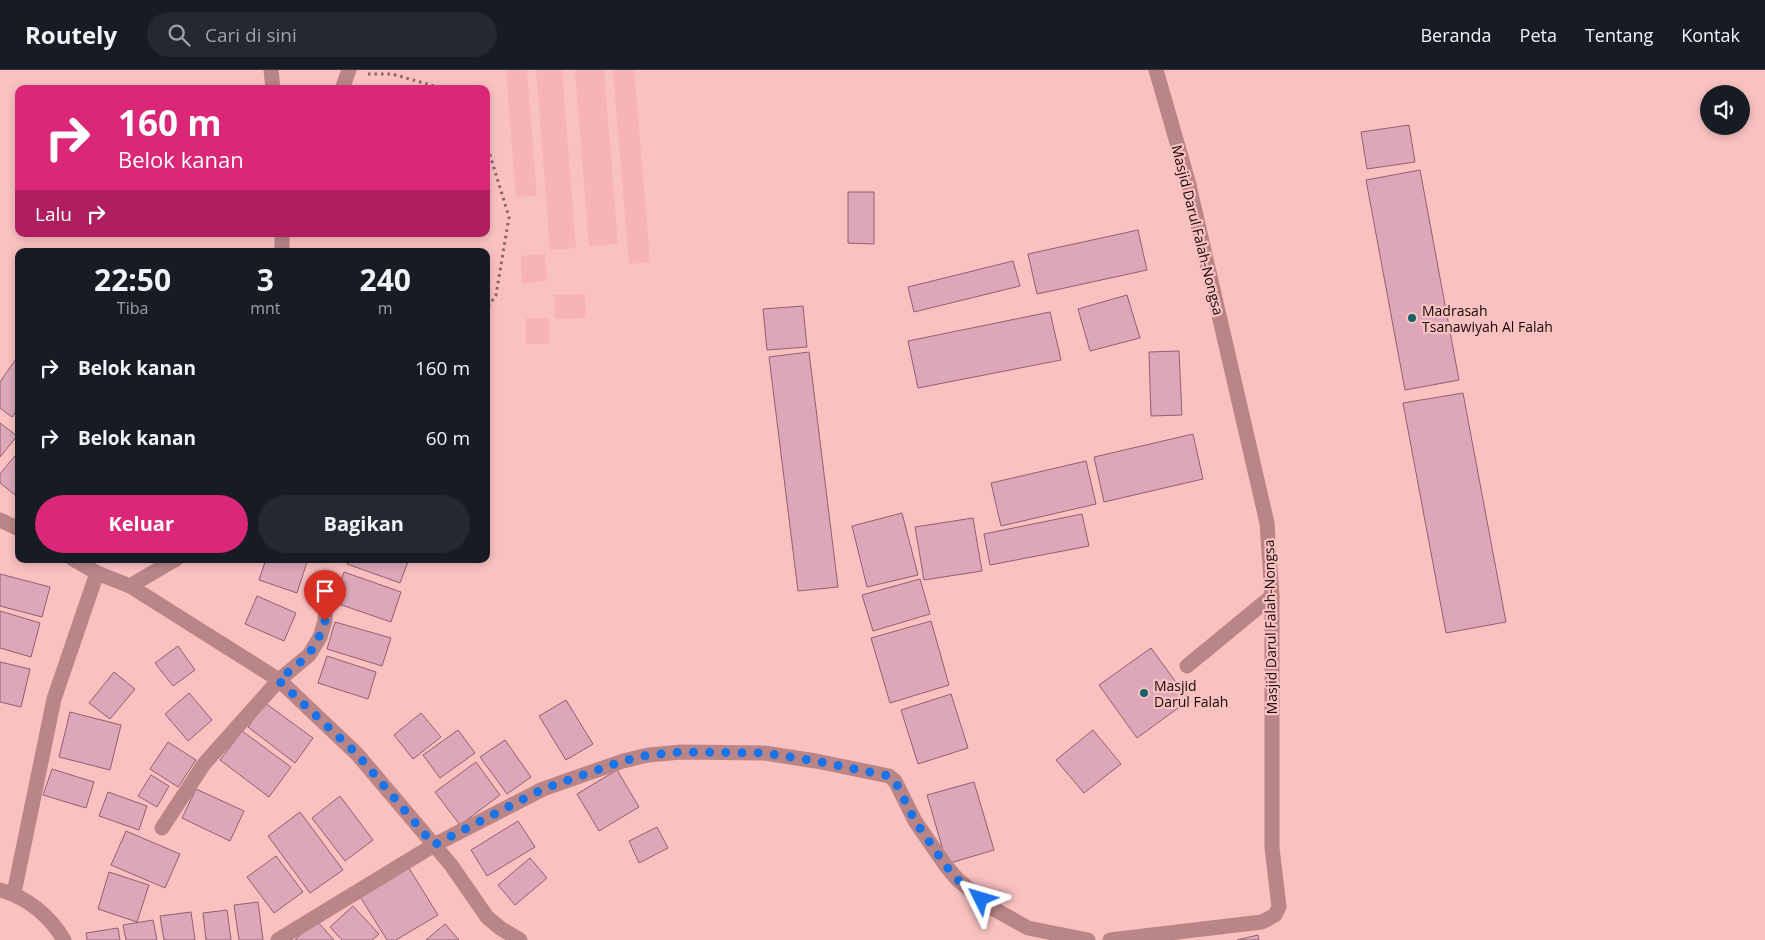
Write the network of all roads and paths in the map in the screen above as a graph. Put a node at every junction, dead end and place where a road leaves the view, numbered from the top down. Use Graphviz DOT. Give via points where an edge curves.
graph roads {
  1 [pos="271,70"];
  2 [pos="1156,70"];
  3 [pos="349,72"];
  4 [pos="273,85"];
  5 [pos="344,85"];
  6 [pos="431,85"];
  7 [pos="490,155"];
  8 [pos="490,304"];
  9 [pos="0,520"];
  10 [pos="15,527"];
  11 [pos="80,563"];
  12 [pos="169,563"];
  13 [pos="97,573"];
  14 [pos="326,584"];
  15 [pos="130,586"];
  16 [pos="1272,596"];
  17 [pos="1187,666"];
  18 [pos="278,680"];
  19 [pos="162,828"];
  20 [pos="434,845"];
  21 [pos="7,892"];
  22 [pos="64,940"];
  23 [pos="278,940"];
  24 [pos="520,940"];
  25 [pos="1088,940"];
  26 [pos="1113,940"];
  1 -- 4 [label="street"];
  2 -- 16 [label="street, Masjid Darul Falah-Nongsa" via="1188,181 1267,523"];
  3 -- 5 [label="street"];
  3 -- 6 [label="path" via="392,74"];
  7 -- 8 [label="path" via="509,217 496,295"];
  9 -- 10 [label="street"];
  11 -- 13 [label="street"];
  12 -- 15 [label="street"];
  13 -- 15 [label="street"];
  13 -- 21 [label="street" via="54,700"];
  14 -- 18 [label="street" via="325,621 320,638 309,656"];
  15 -- 18 [label="street"];
  16 -- 17 [label="street"];
  16 -- 26 [label="street, Masjid Darul Falah-Nongsa" via="1272,848 1279,907 1275,915 1262,922"];
  18 -- 19 [label="street" via="204,764"];
  18 -- 20 [label="street" via="357,754"];
  20 -- 23 [label="street"];
  20 -- 24 [label="street" via="487,917"];
  20 -- 25 [label="street" via="543,789 623,761 681,752 764,753 889,776 895,781 915,821 958,880 992,908 1028,928"];
  21 -- 22 [label="street" via="45,914"];
}
